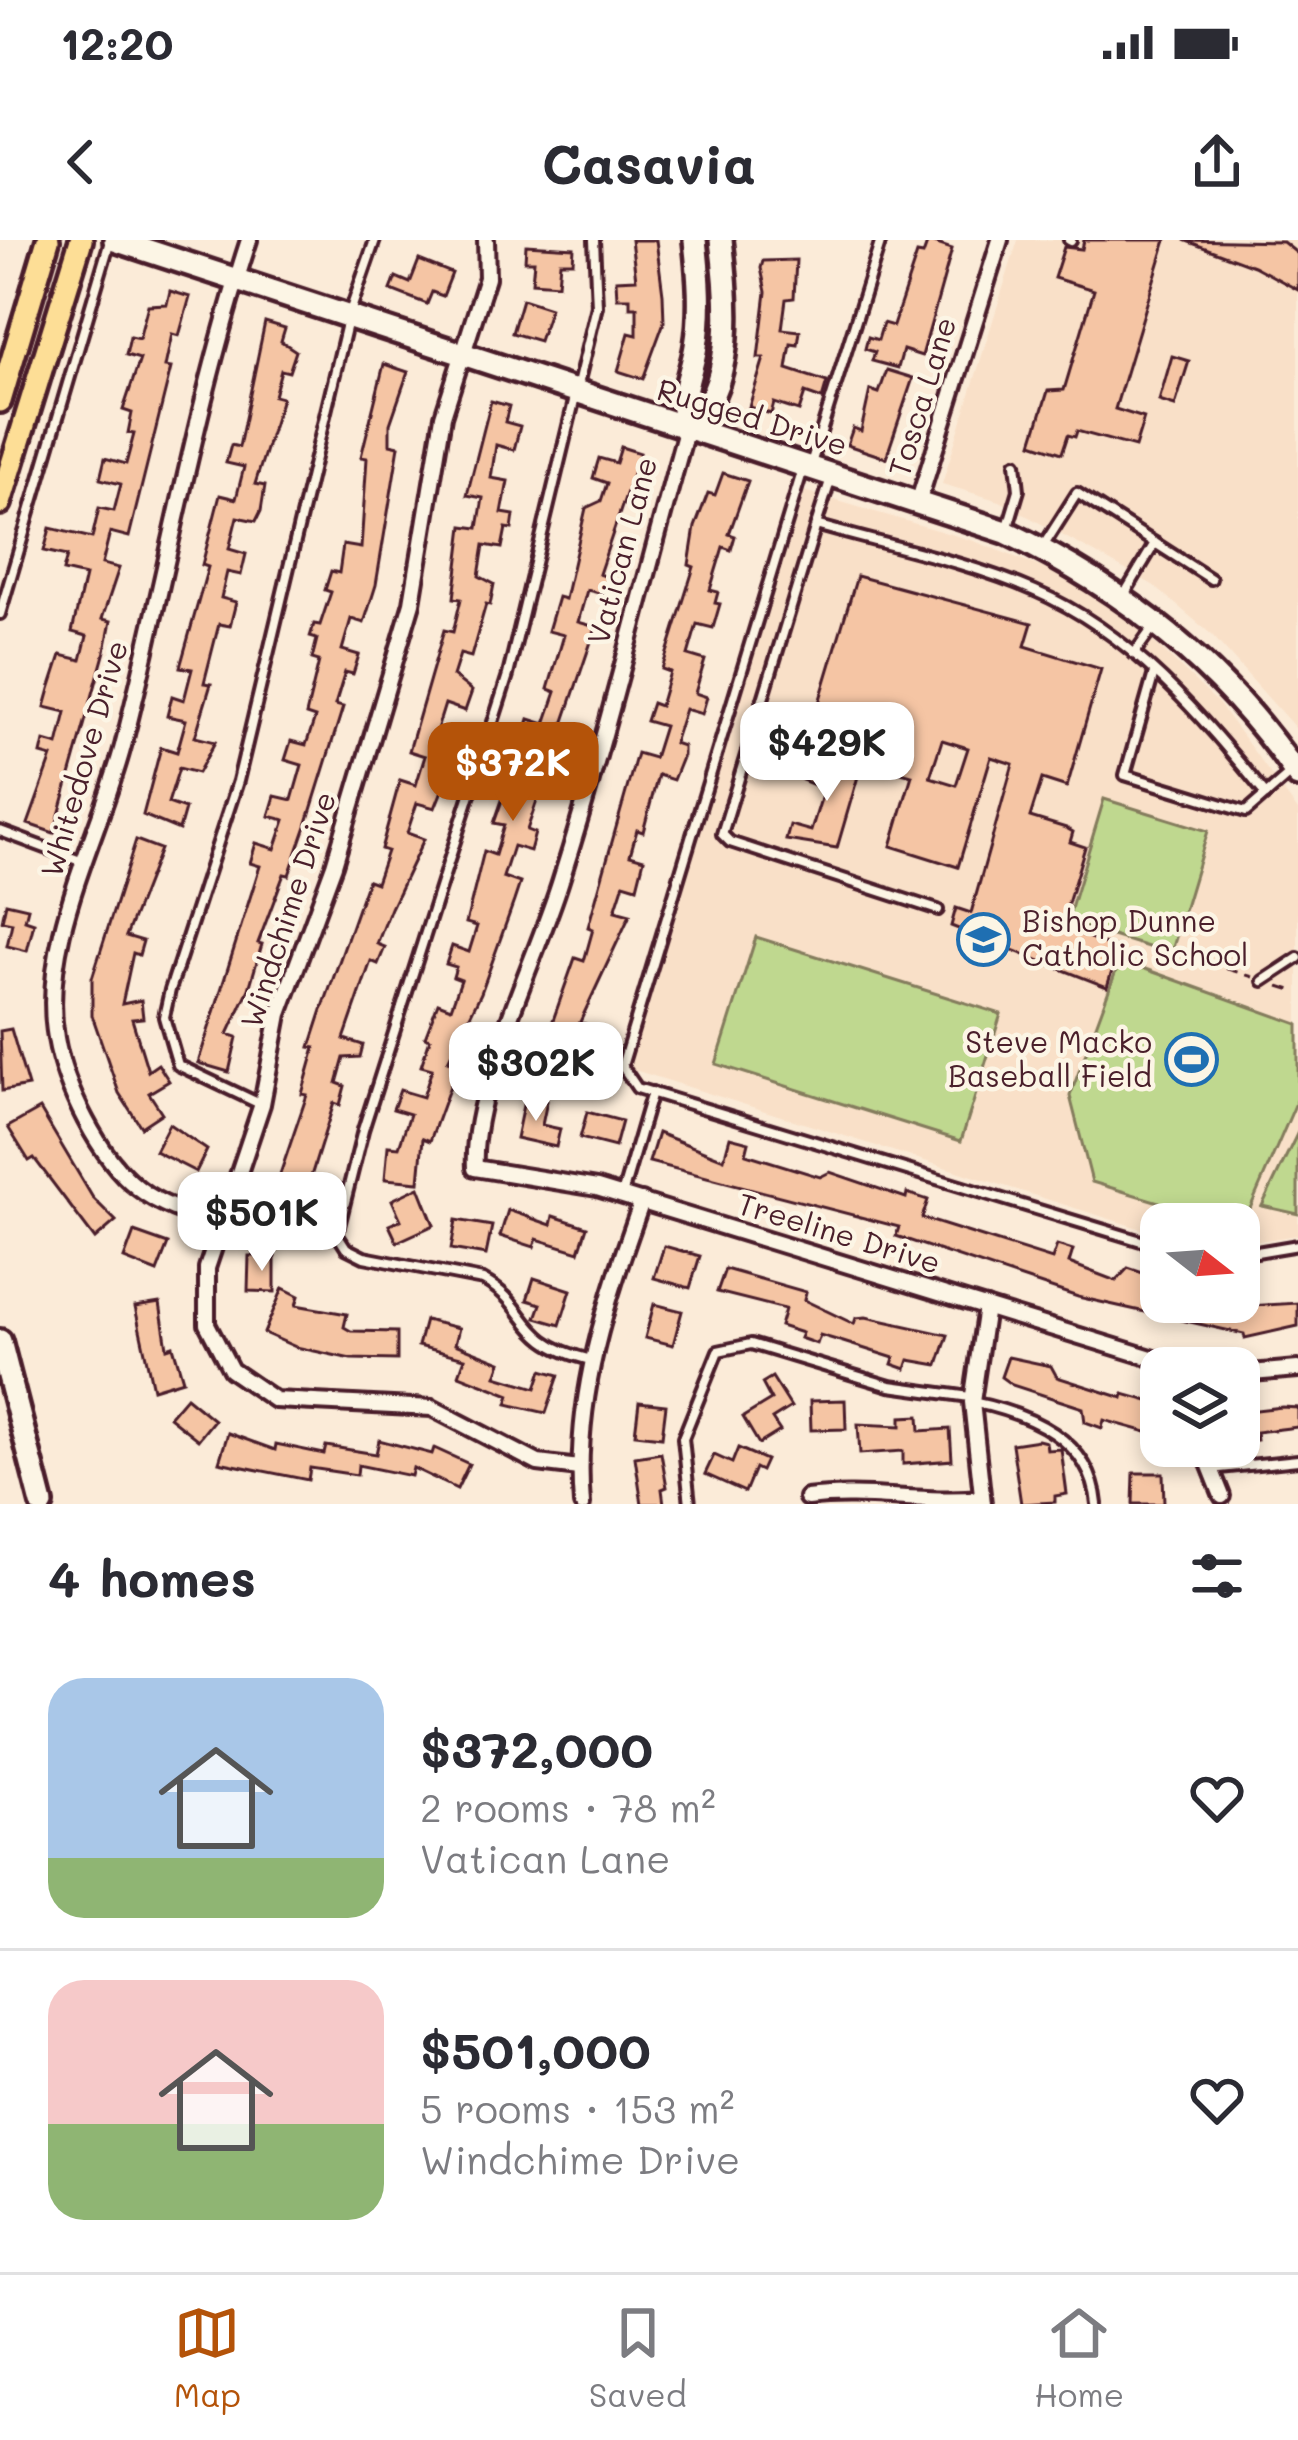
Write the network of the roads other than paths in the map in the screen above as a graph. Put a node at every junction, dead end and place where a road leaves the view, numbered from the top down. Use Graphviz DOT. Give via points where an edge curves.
graph roads {
  1 [pos="48,240"];
  2 [pos="81,240"];
  3 [pos="112,240"];
  4 [pos="250,240"];
  5 [pos="375,240"];
  6 [pos="486,240"];
  7 [pos="594,240"];
  8 [pos="695,240"];
  9 [pos="721,240"];
  10 [pos="881,240"];
  11 [pos="1000,240"];
  12 [pos="237,278"];
  13 [pos="349,315"];
  14 [pos="462,355"];
  15 [pos="574,393"];
  16 [pos="0,401"];
  17 [pos="686,431"];
  18 [pos="1016,463"];
  19 [pos="815,469"];
  20 [pos="920,500"];
  21 [pos="0,503"];
  22 [pos="816,525"];
  23 [pos="1006,532"];
  24 [pos="1155,543"];
  25 [pos="1042,549"];
  26 [pos="1211,579"];
  27 [pos="1123,597"];
  28 [pos="0,614"];
  29 [pos="1157,622"];
  30 [pos="1134,654"];
  31 [pos="1154,673"];
  32 [pos="1297,771"];
  33 [pos="1266,795"];
  34 [pos="0,830"];
  35 [pos="87,863"];
  36 [pos="938,910"];
  37 [pos="1298,958"];
  38 [pos="1263,981"];
  39 [pos="652,1093"];
  40 [pos="262,1104"];
  41 [pos="475,1168"];
  42 [pos="622,1195"];
  43 [pos="642,1201"];
  44 [pos="222,1224"];
  45 [pos="1140,1241"];
  46 [pos="1298,1245"];
  47 [pos="1260,1251"];
  48 [pos="986,1307"];
  49 [pos="0,1341"];
  50 [pos="1140,1354"];
  51 [pos="591,1360"];
  52 [pos="1298,1370"];
  53 [pos="1260,1373"];
  54 [pos="972,1400"];
  55 [pos="1298,1460"];
  56 [pos="579,1468"];
  57 [pos="1210,1469"];
  58 [pos="1222,1496"];
  59 [pos="807,1498"];
  60 [pos="982,1501"];
  61 [pos="42,1504"];
  62 [pos="582,1504"];
  63 [pos="690,1504"];
  64 [pos="1097,1504"];
  1 -- 16 [label="main road"];
  2 -- 21 [label="main road"];
  3 -- 12 [label="street, Rugged Drive"];
  3 -- 28 [label="lane"];
  4 -- 12 [label="street, Whitedove Drive"];
  5 -- 13 [label="lane"];
  6 -- 14 [label="street, Windchime Drive" via="487,278"];
  7 -- 15 [label="lane" via="598,306"];
  8 -- 17 [label="street, Vatican Lane" via="701,295 680,408"];
  9 -- 17 [label="street, Vatican Lane" via="724,352 707,413"];
  10 -- 19 [label="lane"];
  11 -- 20 [label="street, Tosca Lane"];
  12 -- 13 [label="street, Rugged Drive"];
  12 -- 35 [label="street, Whitedove Drive"];
  13 -- 14 [label="street, Rugged Drive"];
  13 -- 40 [label="lane" via="238,782 164,1017 178,1065"];
  14 -- 15 [label="street, Rugged Drive"];
  14 -- 40 [label="street, Windchime Drive" via="439,432 396,664 280,1014"];
  15 -- 17 [label="street, Rugged Drive"];
  15 -- 51 [label="lane" via="508,675 337,1234 364,1257 484,1280 549,1348"];
  17 -- 19 [label="street, Rugged Drive"];
  17 -- 41 [label="street, Vatican Lane" via="561,880 489,1090"];
  18 -- 23 [label="lane" via="1019,490"];
  19 -- 20 [label="street, Rugged Drive"];
  19 -- 22 [label="lane"];
  19 -- 39 [label="lane" via="622,1066"];
  20 -- 23 [label="street, Rugged Drive"];
  22 -- 30 [label="lane" via="1033,590"];
  22 -- 36 [label="lane" via="722,834"];
  23 -- 25 [label="street, Rugged Drive"];
  24 -- 25 [label="lane" via="1077,493"];
  24 -- 26 [label="lane"];
  24 -- 27 [label="lane"];
  25 -- 27 [label="street, Rugged Drive"];
  27 -- 29 [label="street, Rugged Drive"];
  29 -- 30 [label="lane"];
  29 -- 32 [label="street, Rugged Drive" via="1235,694"];
  30 -- 31 [label="lane"];
  31 -- 33 [label="lane"];
  31 -- 33 [label="lane" via="1124,775 1246,812"];
  32 -- 33 [label="lane"];
  34 -- 35 [label="lane"];
  35 -- 44 [label="street, Whitedove Drive" via="55,987 63,1066 134,1185"];
  37 -- 38 [label="lane"];
  39 -- 42 [label="lane"];
  39 -- 45 [label="lane"];
  40 -- 44 [label="street, Windchime Drive"];
  41 -- 42 [label="street, Treeline Drive"];
  42 -- 43 [label="street, Treeline Drive"];
  43 -- 48 [label="street, Treeline Drive"];
  43 -- 51 [label="street"];
  44 -- 56 [label="street, Windchime Drive" via="207,1268 208,1324 231,1370 251,1388 304,1405 432,1408 538,1463"];
  46 -- 47 [label="lane"];
  48 -- 50 [label="street, Treeline Drive"];
  48 -- 54 [label="street"];
  49 -- 61 [label="street"];
  51 -- 56 [label="street"];
  52 -- 53 [label="street"];
  54 -- 60 [label="street"];
  54 -- 63 [label="lane" via="751,1344 718,1351 683,1438"];
  54 -- 64 [label="lane" via="1072,1444 1088,1462"];
  55 -- 57 [label="lane"];
  56 -- 62 [label="street"];
  57 -- 58 [label="street"];
  59 -- 60 [label="street"];
}
